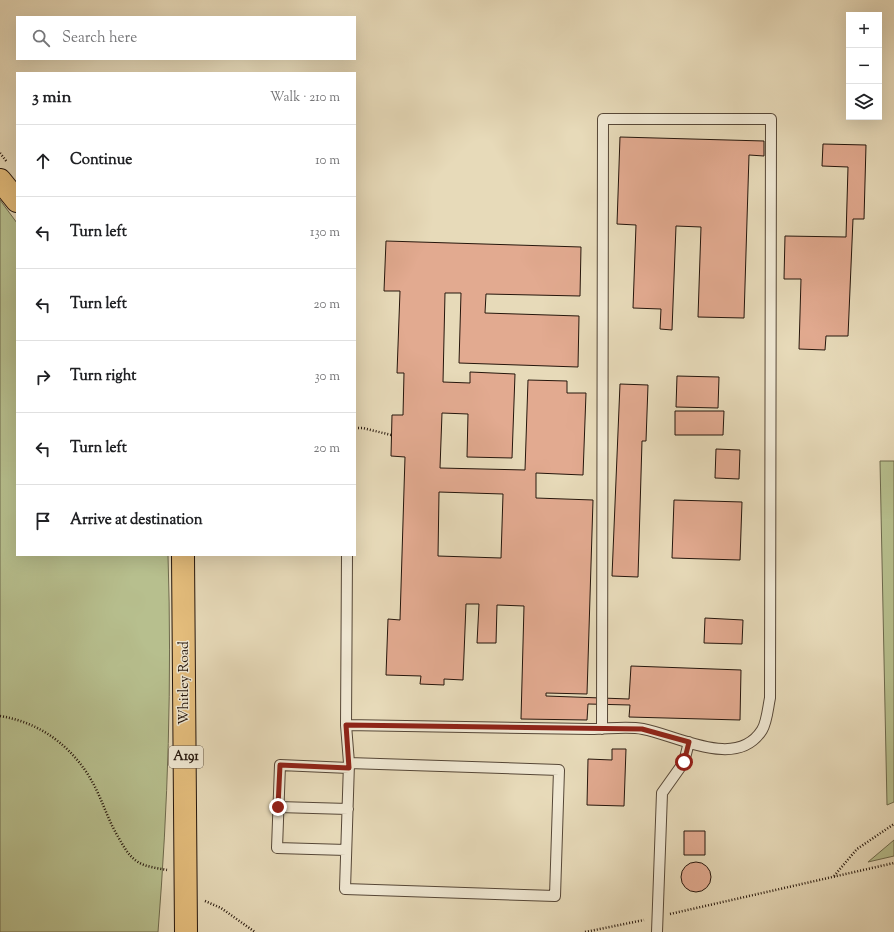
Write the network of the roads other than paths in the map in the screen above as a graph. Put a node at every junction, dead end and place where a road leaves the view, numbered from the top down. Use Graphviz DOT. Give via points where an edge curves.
graph roads {
  1 [pos="0,180"];
  2 [pos="16,201"];
  3 [pos="183,556"];
  4 [pos="347,556"];
  5 [pos="346,725"];
  6 [pos="602,729"];
  7 [pos="689,742"];
  8 [pos="349,765"];
  9 [pos="278,807"];
  10 [pos="348,809"];
  11 [pos="346,850"];
  12 [pos="186,932"];
  13 [pos="657,932"];
  1 -- 2 [label="main road"];
  3 -- 12 [label="main road, Whitley Road / A191"];
  4 -- 5 [label="lane"];
  5 -- 6 [label="lane"];
  5 -- 8 [label="lane"];
  6 -- 7 [label="lane" via="642,729"];
  6 -- 7 [label="lane" via="603,119 771,119 770,698 763,730 749,745 721,751"];
  7 -- 13 [label="lane" via="684,762 662,793"];
  8 -- 9 [label="lane" via="280,765"];
  8 -- 10 [label="lane"];
  8 -- 11 [label="lane" via="559,770 555,896 345,889"];
  9 -- 10 [label="lane"];
  9 -- 11 [label="lane" via="277,848"];
  10 -- 11 [label="lane"];
}
